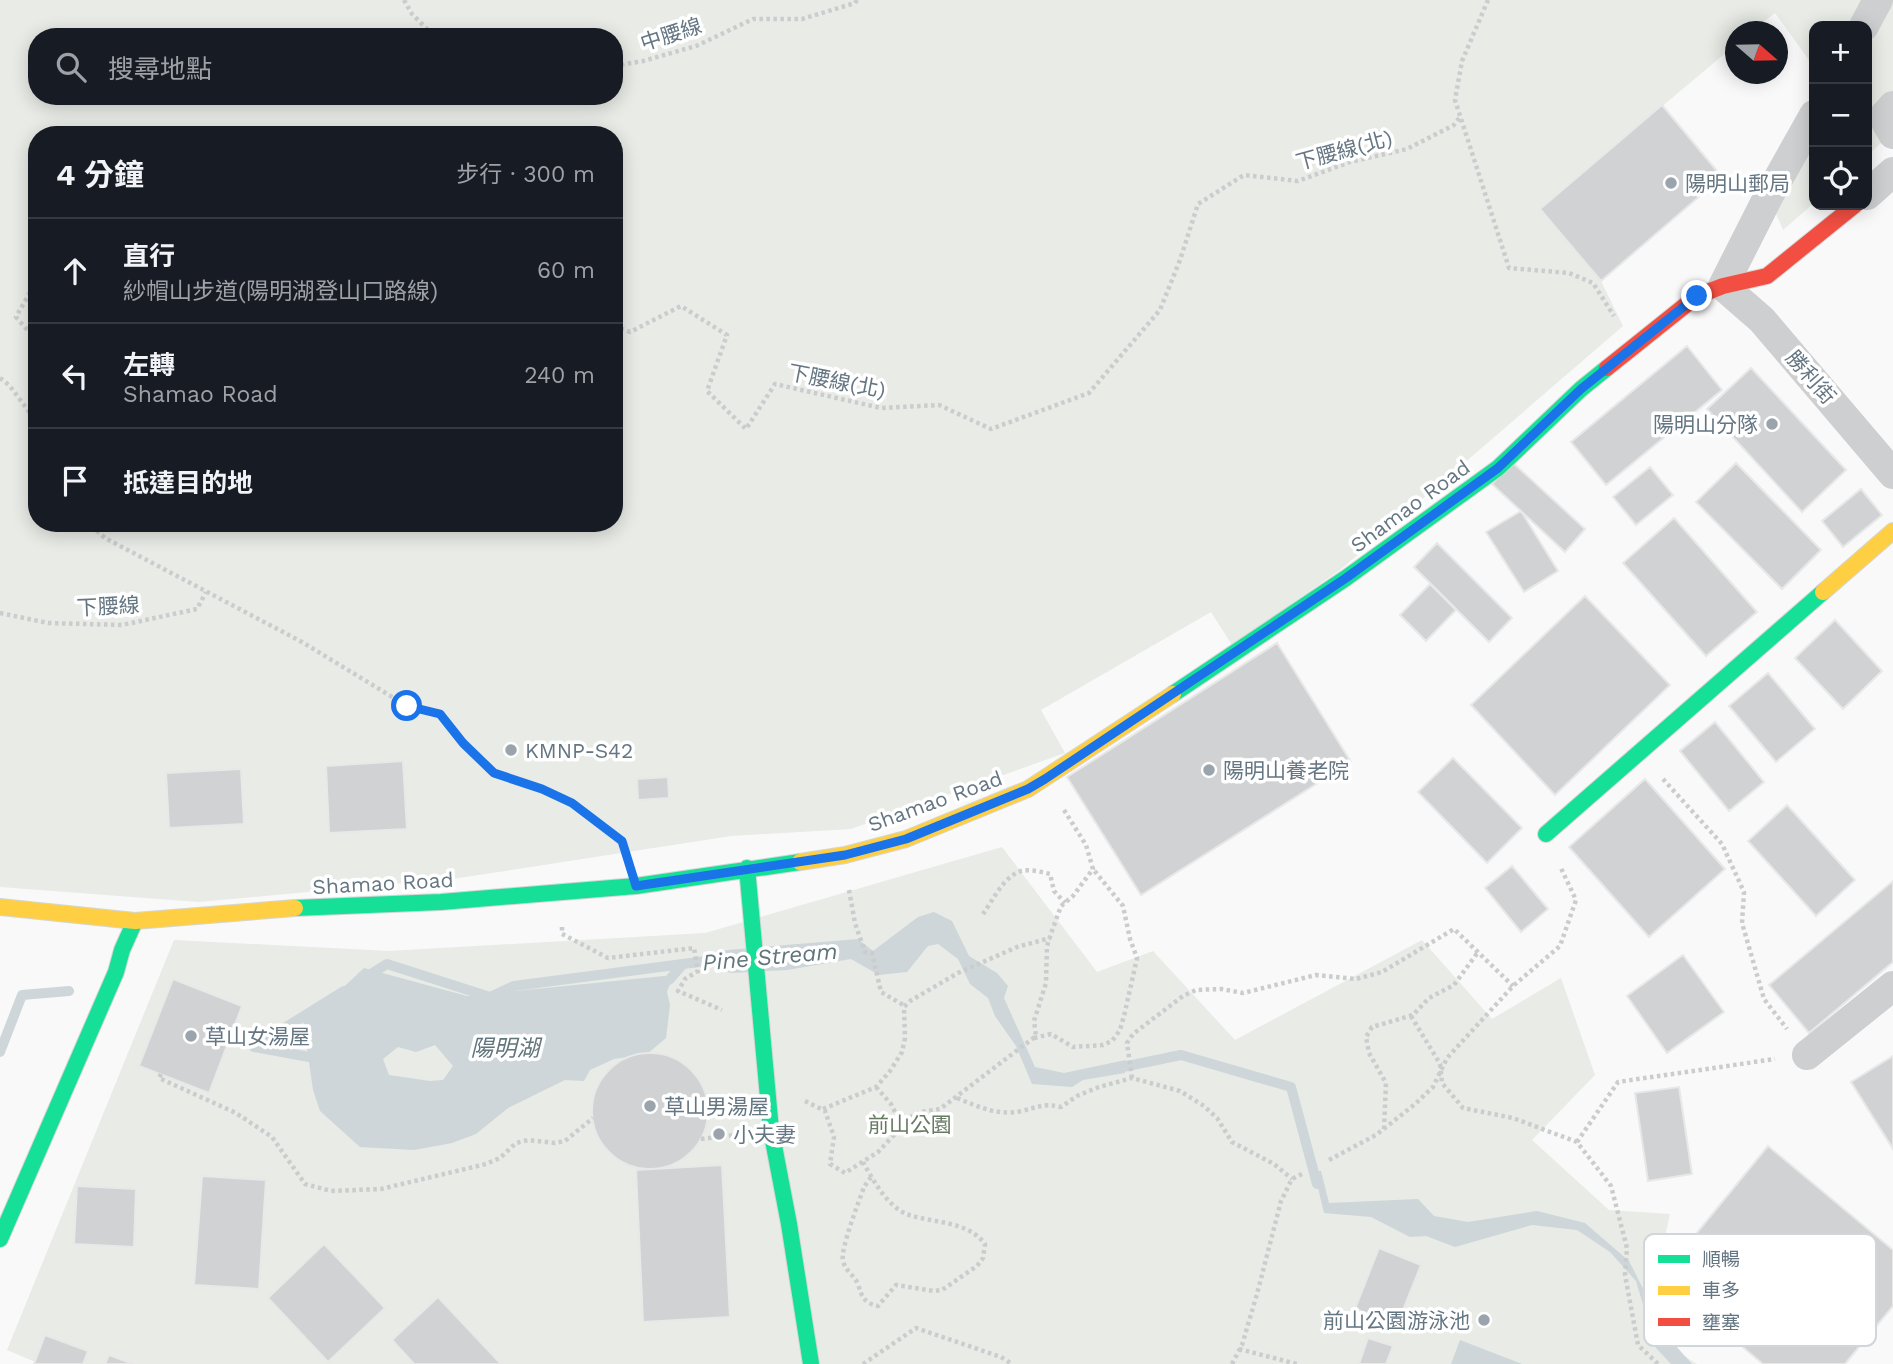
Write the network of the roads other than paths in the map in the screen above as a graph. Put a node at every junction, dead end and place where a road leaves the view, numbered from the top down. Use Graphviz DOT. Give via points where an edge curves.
graph roads {
  1 [pos="1878,0"];
  2 [pos="1867,21"];
  3 [pos="1893,106"];
  4 [pos="1809,124"];
  5 [pos="1893,134"];
  6 [pos="1893,172"];
  7 [pos="1872,191"];
  8 [pos="1849,210"];
  9 [pos="1723,286"];
  10 [pos="1893,474"];
  11 [pos="1893,531"];
  12 [pos="1546,834"];
  13 [pos="747,868"];
  14 [pos="0,907"];
  15 [pos="135,921"];
  16 [pos="1893,986"];
  17 [pos="1807,1055"];
  18 [pos="0,1239"];
  19 [pos="811,1364"];
  1 -- 2 [label="street"];
  3 -- 5 [label="street" via="1883,117"];
  4 -- 9 [label="street"];
  6 -- 7 [label="street"];
  8 -- 9 [label="street, Shamao Road" via="1767,276"];
  9 -- 10 [label="street, 勝利街" via="1762,320"];
  9 -- 13 [label="street, Shamao Road" via="1697,296 1581,389 1498,468 1335,585 1045,779 906,839 845,855"];
  11 -- 12 [label="street"];
  13 -- 15 [label="street, Shamao Road" via="636,886"];
  13 -- 19 [label="street" via="771,1130"];
  14 -- 15 [label="street, Shamao Road"];
  15 -- 18 [label="street"];
  16 -- 17 [label="street"];
}
